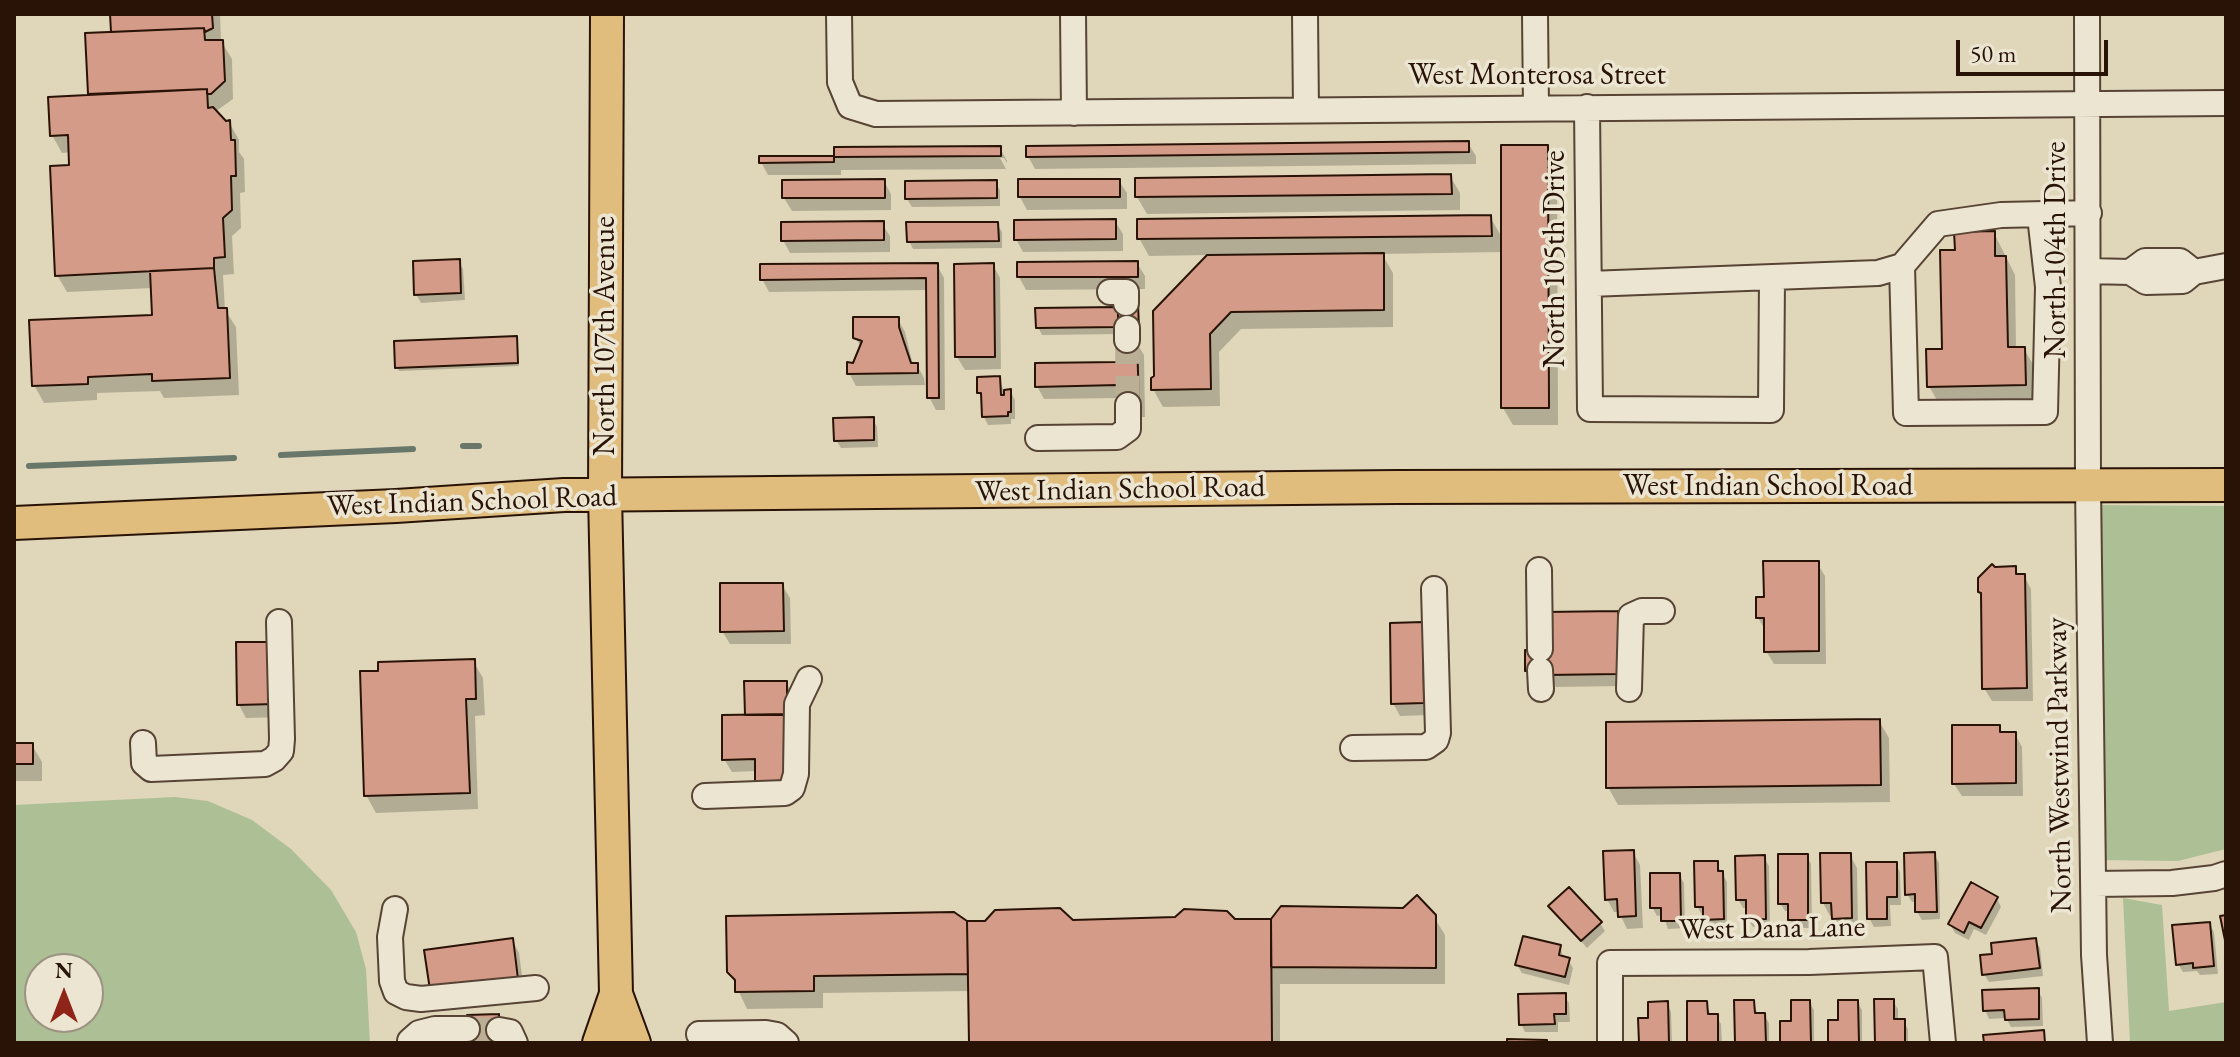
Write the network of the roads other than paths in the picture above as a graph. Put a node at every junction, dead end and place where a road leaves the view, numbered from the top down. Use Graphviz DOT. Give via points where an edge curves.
graph roads {
  1 [pos="607,14"];
  2 [pos="839,14"];
  3 [pos="1073,14"];
  4 [pos="1305,14"];
  5 [pos="1535,14"];
  6 [pos="2087,14"];
  7 [pos="2226,103"];
  8 [pos="2088,104"];
  9 [pos="1587,107"];
  10 [pos="1536,108"];
  11 [pos="1306,110"];
  12 [pos="1074,113"];
  13 [pos="2089,213"];
  14 [pos="2040,216"];
  15 [pos="1902,266"];
  16 [pos="2226,266"];
  17 [pos="2089,271"];
  18 [pos="1772,278"];
  19 [pos="1589,284"];
  20 [pos="1128,405"];
  21 [pos="1038,438"];
  22 [pos="2226,485"];
  23 [pos="2088,486"];
  24 [pos="605,495"];
  25 [pos="14,523"];
  26 [pos="1539,570"];
  27 [pos="1434,589"];
  28 [pos="1662,611"];
  29 [pos="279,622"];
  30 [pos="1540,669"];
  31 [pos="809,679"];
  32 [pos="1629,689"];
  33 [pos="143,743"];
  34 [pos="1353,748"];
  35 [pos="705,796"];
  36 [pos="2226,874"];
  37 [pos="2094,884"];
  38 [pos="395,909"];
  39 [pos="536,988"];
  40 [pos="616,994"];
  41 [pos="467,1029"];
  42 [pos="699,1034"];
  43 [pos="410,1041"];
  44 [pos="599,1043"];
  45 [pos="634,1043"];
  46 [pos="786,1043"];
  47 [pos="1610,1043"];
  48 [pos="1943,1043"];
  49 [pos="2100,1043"];
  1 -- 24 [label="main road, North 107th Avenue"];
  2 -- 12 [label="street, West Monterosa Street" via="840,82 850,106 876,114"];
  3 -- 12 [label="street"];
  4 -- 11 [label="street"];
  5 -- 10 [label="street, North 105th Drive"];
  6 -- 8 [label="street, North 104th Drive"];
  7 -- 8 [label="street, West Monterosa Street"];
  8 -- 9 [label="street, West Monterosa Street"];
  8 -- 13 [label="street, North 104th Drive"];
  9 -- 10 [label="street, West Monterosa Street"];
  9 -- 19 [label="street, North 105th Drive"];
  10 -- 11 [label="street, West Monterosa Street"];
  11 -- 12 [label="street, West Monterosa Street"];
  13 -- 14 [label="street"];
  13 -- 17 [label="street, North 104th Drive"];
  14 -- 15 [label="street" via="2001,215 1938,224"];
  14 -- 15 [label="street, North 104th Drive" via="2048,287 2045,412 1906,413"];
  15 -- 18 [label="street" via="1878,273"];
  16 -- 17 [label="street" via="2194,272 2180,261 2161,271 2145,261 2130,272"];
  17 -- 23 [label="street, North 104th Drive"];
  18 -- 19 [label="street"];
  18 -- 19 [label="street, North 105th Drive" via="1771,410 1590,409"];
  20 -- 21 [label="street" via="1128,429 1117,437"];
  22 -- 23 [label="main road, West Indian School Road"];
  23 -- 24 [label="main road, West Indian School Road"];
  23 -- 37 [label="street, North Westwind Parkway"];
  24 -- 25 [label="main road, West Indian School Road"];
  24 -- 40 [label="main road, North 107th Avenue"];
  26 -- 30 [label="street"];
  27 -- 34 [label="street" via="1436,740 1426,747"];
  28 -- 32 [label="street" via="1631,616"];
  29 -- 33 [label="street" via="282,739 274,759 265,764 151,769 144,763"];
  31 -- 35 [label="street" via="797,704 792,788 785,793"];
  36 -- 37 [label="street" via="2172,883"];
  37 -- 49 [label="street, North Westwind Parkway"];
  38 -- 39 [label="street" via="390,937 396,992 421,999"];
  40 -- 44 [label="main road, North 107th Avenue"];
  40 -- 45 [label="main road, North 107th Avenue"];
  41 -- 43 [label="street" via="435,1029"];
  42 -- 46 [label="street" via="766,1033"];
  47 -- 48 [label="street, West Dana Lane" via="1610,963 1935,957"];
}
